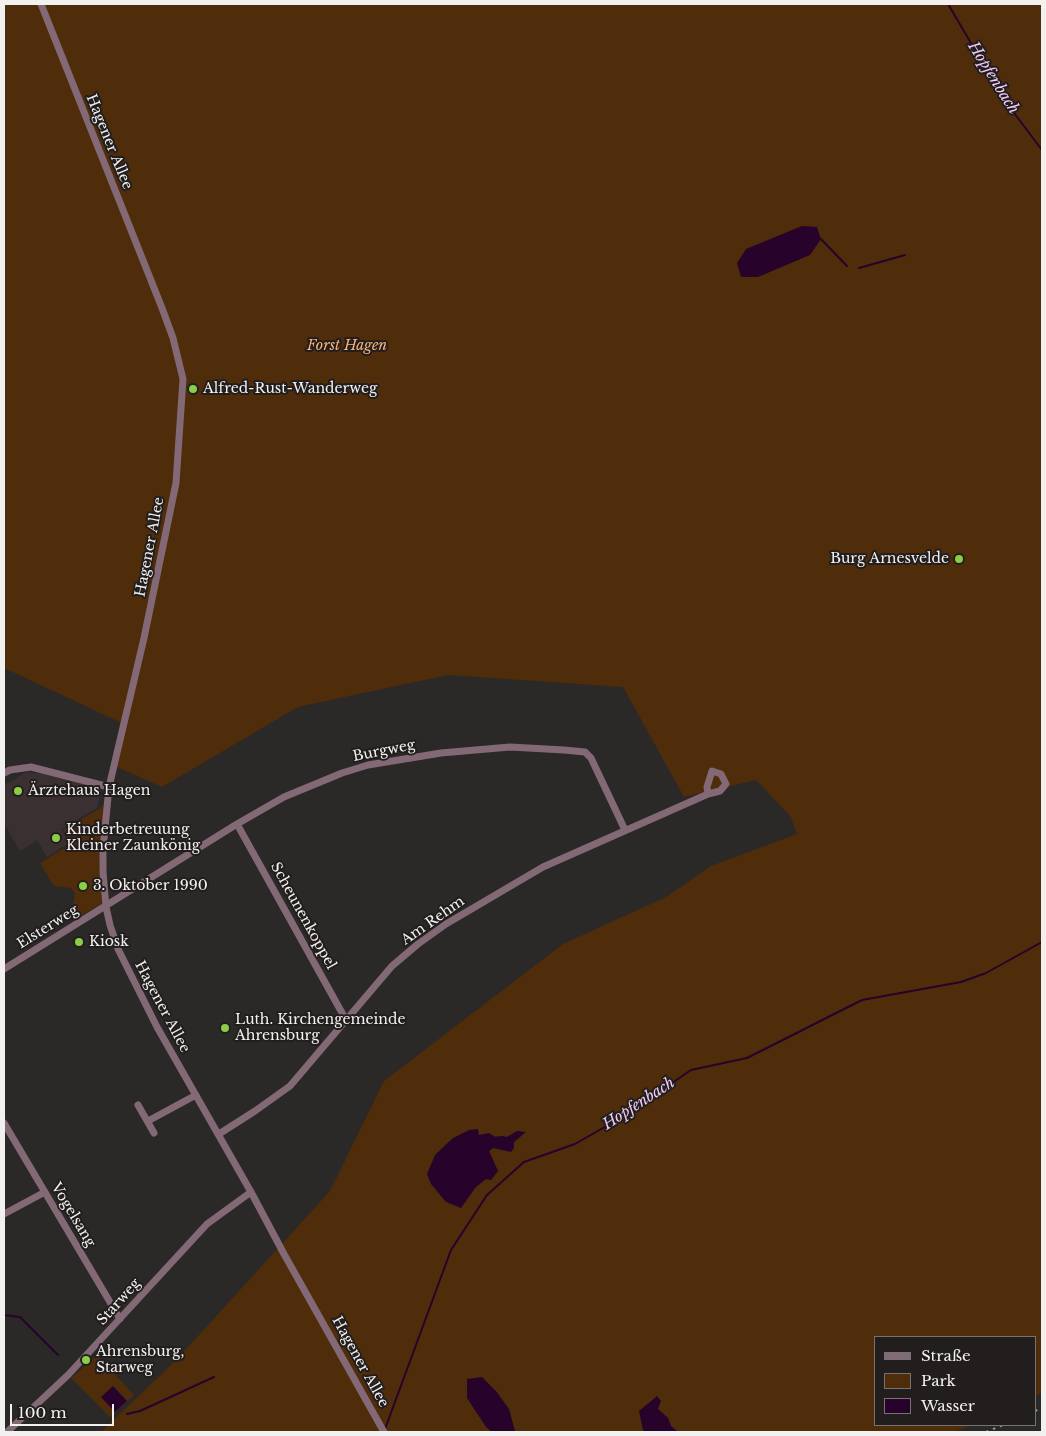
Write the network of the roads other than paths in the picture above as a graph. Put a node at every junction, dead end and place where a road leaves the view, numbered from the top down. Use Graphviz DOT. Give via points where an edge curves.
graph roads {
  1 [pos="41,4"];
  2 [pos="4,774"];
  3 [pos="109,787"];
  4 [pos="708,794"];
  5 [pos="237,824"];
  6 [pos="625,830"];
  7 [pos="106,907"];
  8 [pos="4,968"];
  9 [pos="346,1020"];
  10 [pos="196,1095"];
  11 [pos="138,1105"];
  12 [pos="148,1121"];
  13 [pos="4,1123"];
  14 [pos="154,1133"];
  15 [pos="219,1134"];
  16 [pos="45,1192"];
  17 [pos="251,1192"];
  18 [pos="4,1214"];
  19 [pos="120,1319"];
  20 [pos="6,1432"];
  21 [pos="384,1432"];
  1 -- 3 [label="street, Hagener Allee" via="168,323 183,379 176,483"];
  2 -- 3 [label="street" via="31,767"];
  3 -- 7 [label="street, Hagener Allee" via="103,849"];
  4 -- 6 [label="street, Am Rehm"];
  5 -- 6 [label="street, Burgweg" via="284,797 368,765 510,746 585,752"];
  5 -- 7 [label="street, Burgweg"];
  5 -- 9 [label="street, Scheunenkoppel"];
  6 -- 9 [label="street, Am Rehm" via="544,868 446,924 392,966"];
  7 -- 8 [label="street, Elsterweg"];
  7 -- 10 [label="street, Hagener Allee" via="118,949 135,985"];
  9 -- 15 [label="street, Am Rehm" via="290,1086"];
  10 -- 12 [label="street"];
  10 -- 15 [label="street, Hagener Allee"];
  11 -- 12 [label="street"];
  12 -- 14 [label="street"];
  13 -- 16 [label="street, Vogelsang"];
  15 -- 17 [label="street, Hagener Allee"];
  16 -- 18 [label="street"];
  16 -- 19 [label="street, Vogelsang"];
  17 -- 19 [label="street, Starweg" via="207,1224"];
  17 -- 21 [label="street, Hagener Allee"];
  19 -- 20 [label="street, Starweg"];
}
